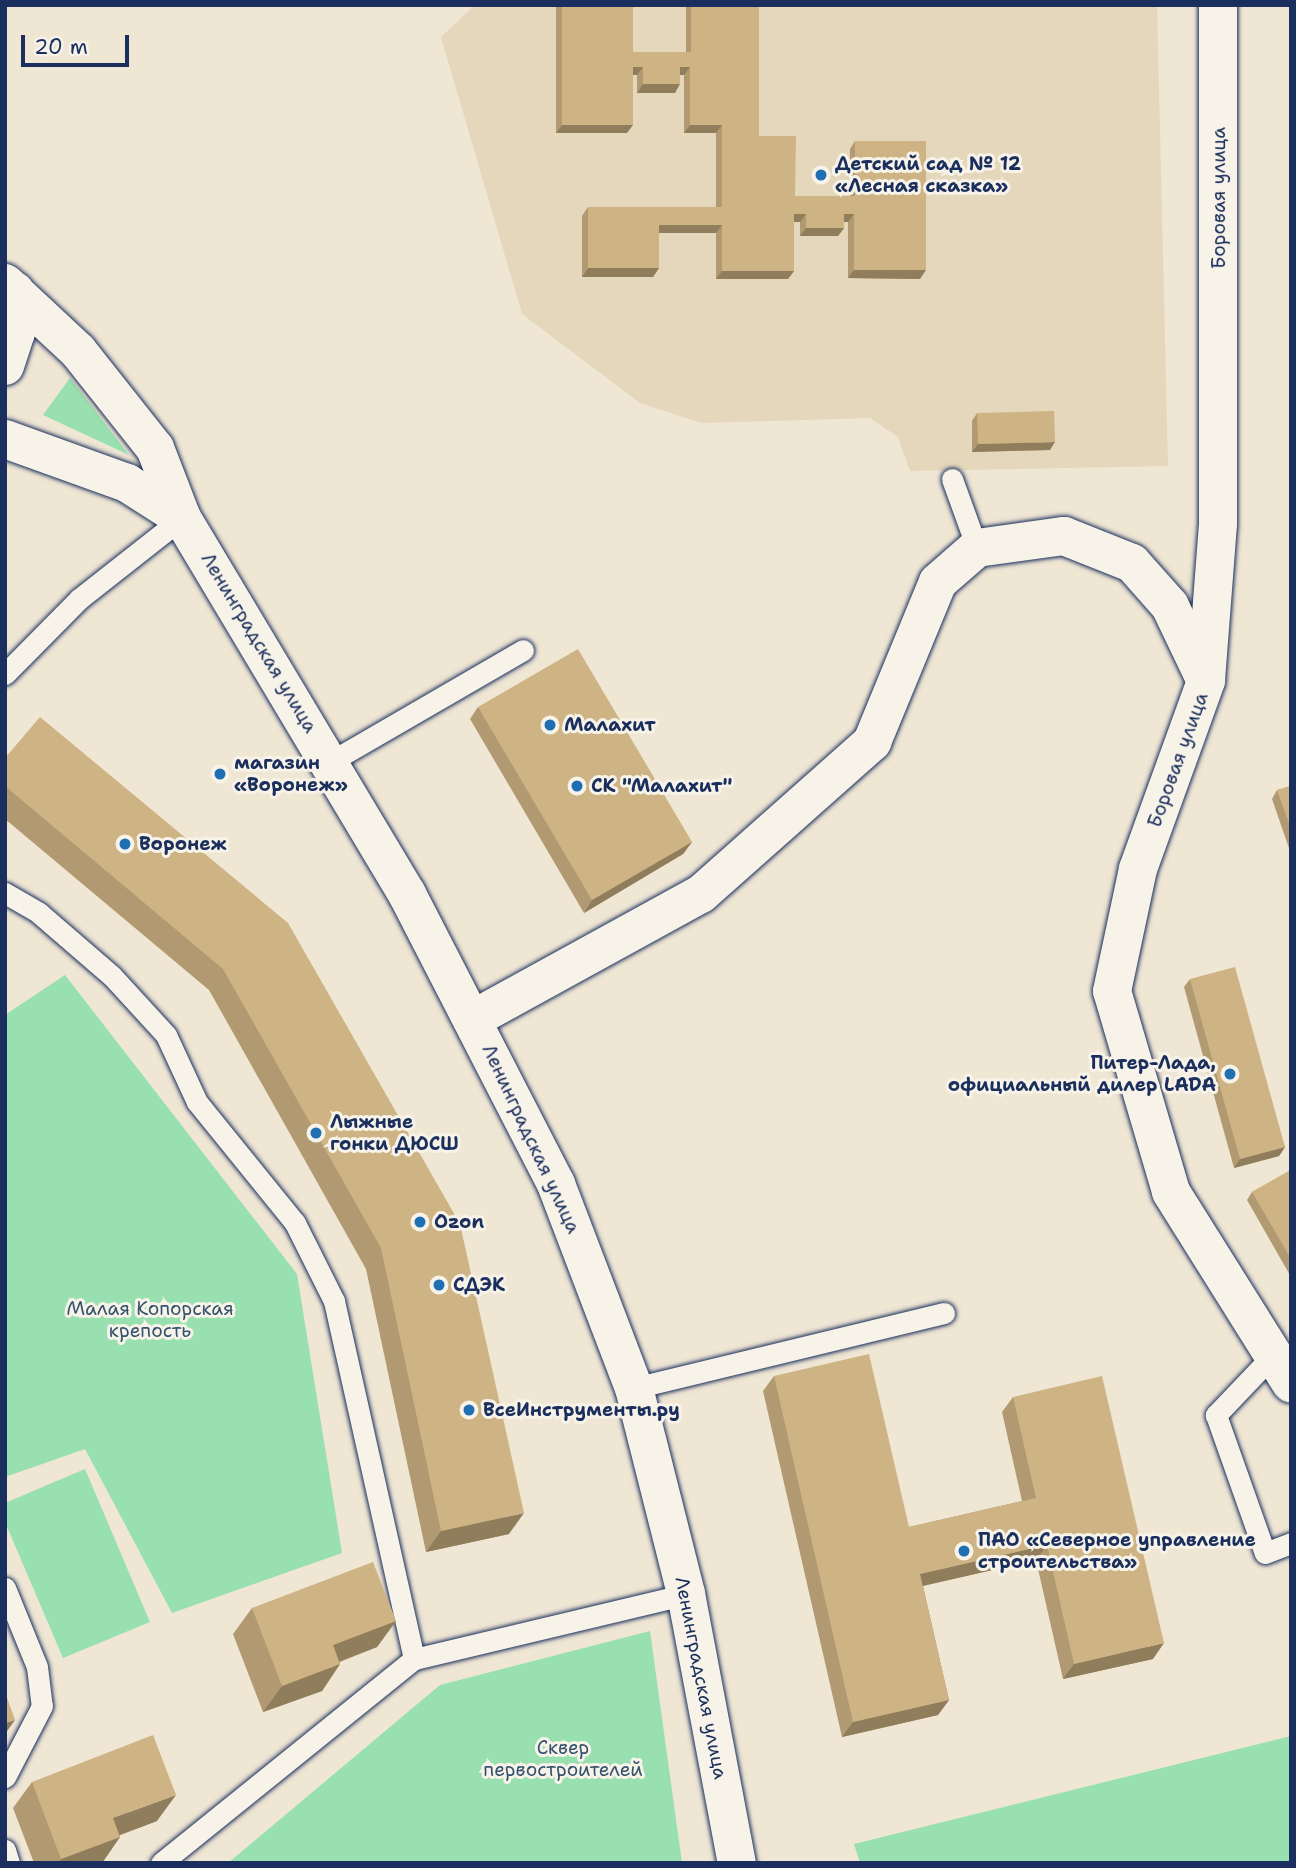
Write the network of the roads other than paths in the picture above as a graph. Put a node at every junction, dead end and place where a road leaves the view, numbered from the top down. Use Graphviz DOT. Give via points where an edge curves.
graph roads {
  1 [pos="1218,5"];
  2 [pos="10,287"];
  3 [pos="5,366"];
  4 [pos="5,439"];
  5 [pos="952,479"];
  6 [pos="182,518"];
  7 [pos="977,548"];
  8 [pos="523,650"];
  9 [pos="5,674"];
  10 [pos="1206,681"];
  11 [pos="330,762"];
  12 [pos="5,893"];
  13 [pos="474,1018"];
  14 [pos="944,1313"];
  15 [pos="1283,1368"];
  16 [pos="634,1388"];
  17 [pos="1291,1543"];
  18 [pos="5,1588"];
  19 [pos="686,1594"];
  20 [pos="414,1659"];
  21 [pos="5,1777"];
  22 [pos="5,1850"];
  23 [pos="9,1863"];
  24 [pos="161,1863"];
  25 [pos="737,1863"];
  1 -- 10 [label="street, Боровая улица" via="1219,524"];
  2 -- 3 [label="street" via="16,333"];
  2 -- 6 [label="street, Ленинградская улица" via="78,351 155,448"];
  4 -- 6 [label="street, Ленинградская улица" via="127,483"];
  5 -- 7 [label="lane"];
  6 -- 9 [label="lane" via="79,600"];
  6 -- 11 [label="street, Ленинградская улица"];
  7 -- 10 [label="street" via="1064,536 1132,563 1170,606"];
  7 -- 13 [label="street" via="938,582 872,742 701,894"];
  8 -- 11 [label="lane"];
  10 -- 15 [label="street, Боровая улица" via="1138,869 1112,991 1171,1192"];
  11 -- 13 [label="street, Ленинградская улица"];
  12 -- 20 [label="lane" via="39,913 112,976 166,1035 197,1102 295,1223 334,1301"];
  13 -- 16 [label="street, Ленинградская улица" via="556,1184"];
  14 -- 16 [label="lane"];
  15 -- 17 [label="lane" via="1216,1415 1265,1553"];
  16 -- 19 [label="street, Ленинградская улица"];
  18 -- 21 [label="lane" via="37,1667 42,1706"];
  19 -- 20 [label="lane"];
  19 -- 25 [label="street, Ленинградская улица"];
  20 -- 24 [label="lane"];
  22 -- 23 [label="lane"];
}
